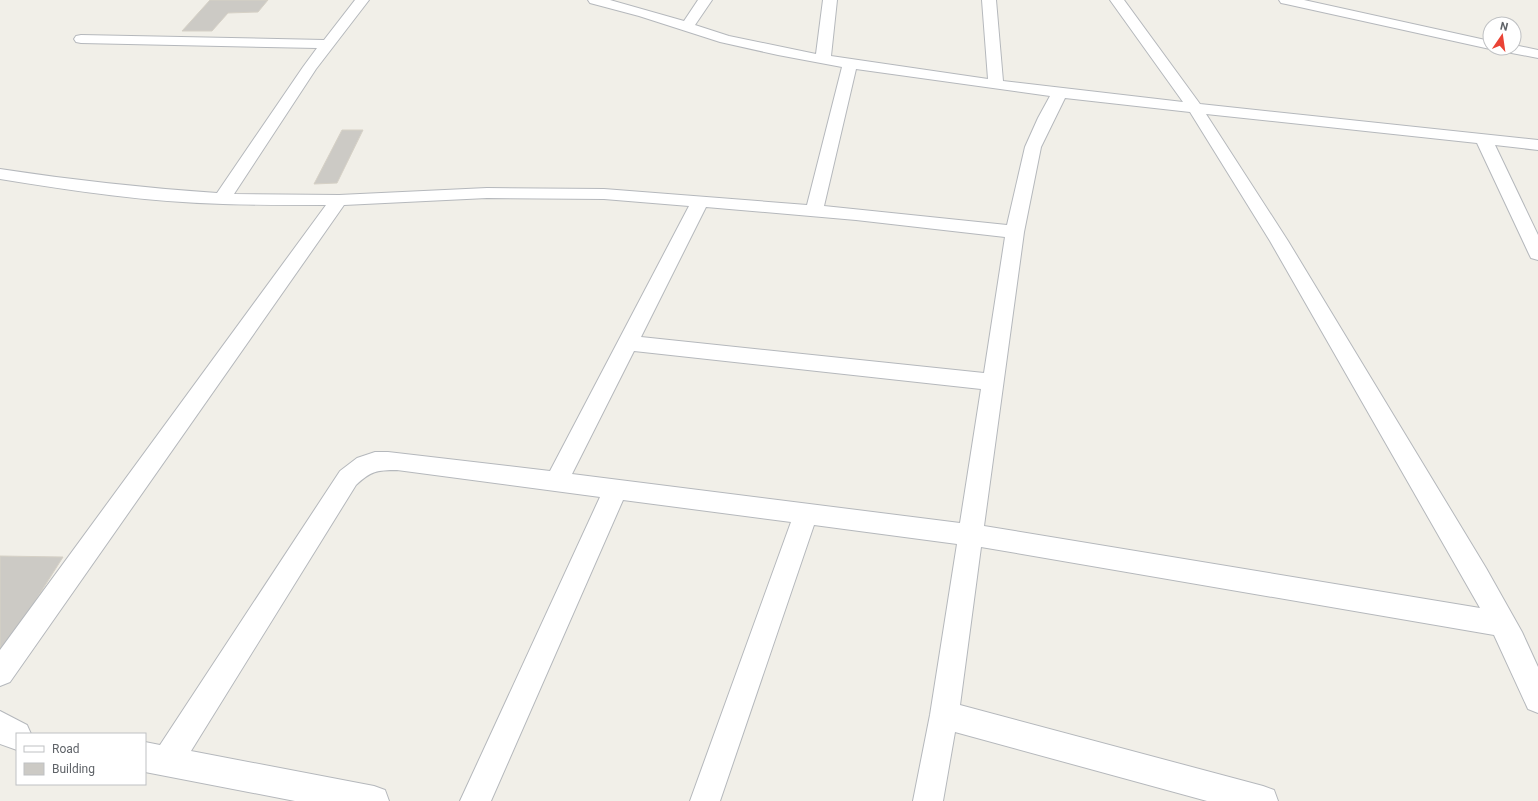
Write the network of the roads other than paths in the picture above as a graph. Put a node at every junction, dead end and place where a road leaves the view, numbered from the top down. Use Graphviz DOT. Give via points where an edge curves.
graph roads {
  1 [pos="362,0"];
  2 [pos="595,0"];
  3 [pos="705,0"];
  4 [pos="830,0"];
  5 [pos="989,0"];
  6 [pos="1117,0"];
  7 [pos="1286,0"];
  8 [pos="687,27"];
  9 [pos="81,39"];
  10 [pos="1482,43"];
  11 [pos="327,44"];
  12 [pos="1522,51"];
  13 [pos="1538,54"];
  14 [pos="823,59"];
  15 [pos="850,64"];
  16 [pos="996,84"];
  17 [pos="1060,93"];
  18 [pos="1195,108"];
  19 [pos="1484,140"];
  20 [pos="1538,145"];
  21 [pos="0,174"];
  22 [pos="222,199"];
  23 [pos="339,200"];
  24 [pos="700,200"];
  25 [pos="814,211"];
  26 [pos="1015,232"];
  27 [pos="1538,254"];
  28 [pos="627,343"];
  29 [pos="992,382"];
  30 [pos="556,482"];
  31 [pos="616,489"];
  32 [pos="806,513"];
  33 [pos="971,535"];
  34 [pos="1503,624"];
  35 [pos="1530,663"];
  36 [pos="0,673"];
  37 [pos="1538,699"];
  38 [pos="944,715"];
  39 [pos="0,726"];
  40 [pos="16,735"];
  41 [pos="156,759"];
  42 [pos="374,801"];
  43 [pos="475,801"];
  44 [pos="705,801"];
  45 [pos="928,801"];
  46 [pos="1263,801"];
  1 -- 11 [label="street"];
  2 -- 8 [label="street"];
  3 -- 8 [label="street"];
  4 -- 14 [label="street"];
  5 -- 16 [label="street"];
  6 -- 18 [label="street"];
  7 -- 10 [label="street"];
  8 -- 14 [label="street" via="725,39"];
  9 -- 11 [label="street"];
  11 -- 22 [label="street"];
  12 -- 13 [label="street"];
  14 -- 15 [label="street"];
  15 -- 16 [label="street"];
  15 -- 25 [label="street"];
  16 -- 17 [label="street"];
  17 -- 18 [label="street"];
  17 -- 26 [label="street" via="1033,147"];
  18 -- 19 [label="street"];
  18 -- 34 [label="street" via="1278,241"];
  19 -- 20 [label="street"];
  19 -- 27 [label="street"];
  21 -- 22 [label="street" via="139,193"];
  22 -- 23 [label="street"];
  23 -- 24 [label="street" via="487,193 604,194"];
  23 -- 36 [label="street"];
  24 -- 25 [label="street"];
  24 -- 28 [label="street"];
  25 -- 26 [label="street"];
  26 -- 29 [label="street"];
  28 -- 29 [label="street"];
  28 -- 30 [label="street"];
  29 -- 33 [label="street"];
  30 -- 31 [label="street"];
  30 -- 41 [label="street" via="397,461 374,461 360,466 348,478"];
  31 -- 32 [label="street"];
  31 -- 43 [label="street"];
  32 -- 33 [label="street"];
  32 -- 44 [label="street"];
  33 -- 34 [label="street"];
  33 -- 38 [label="street"];
  34 -- 35 [label="street"];
  35 -- 37 [label="street"];
  38 -- 45 [label="street"];
  38 -- 46 [label="street"];
  39 -- 40 [label="street"];
  41 -- 42 [label="street"];
}
